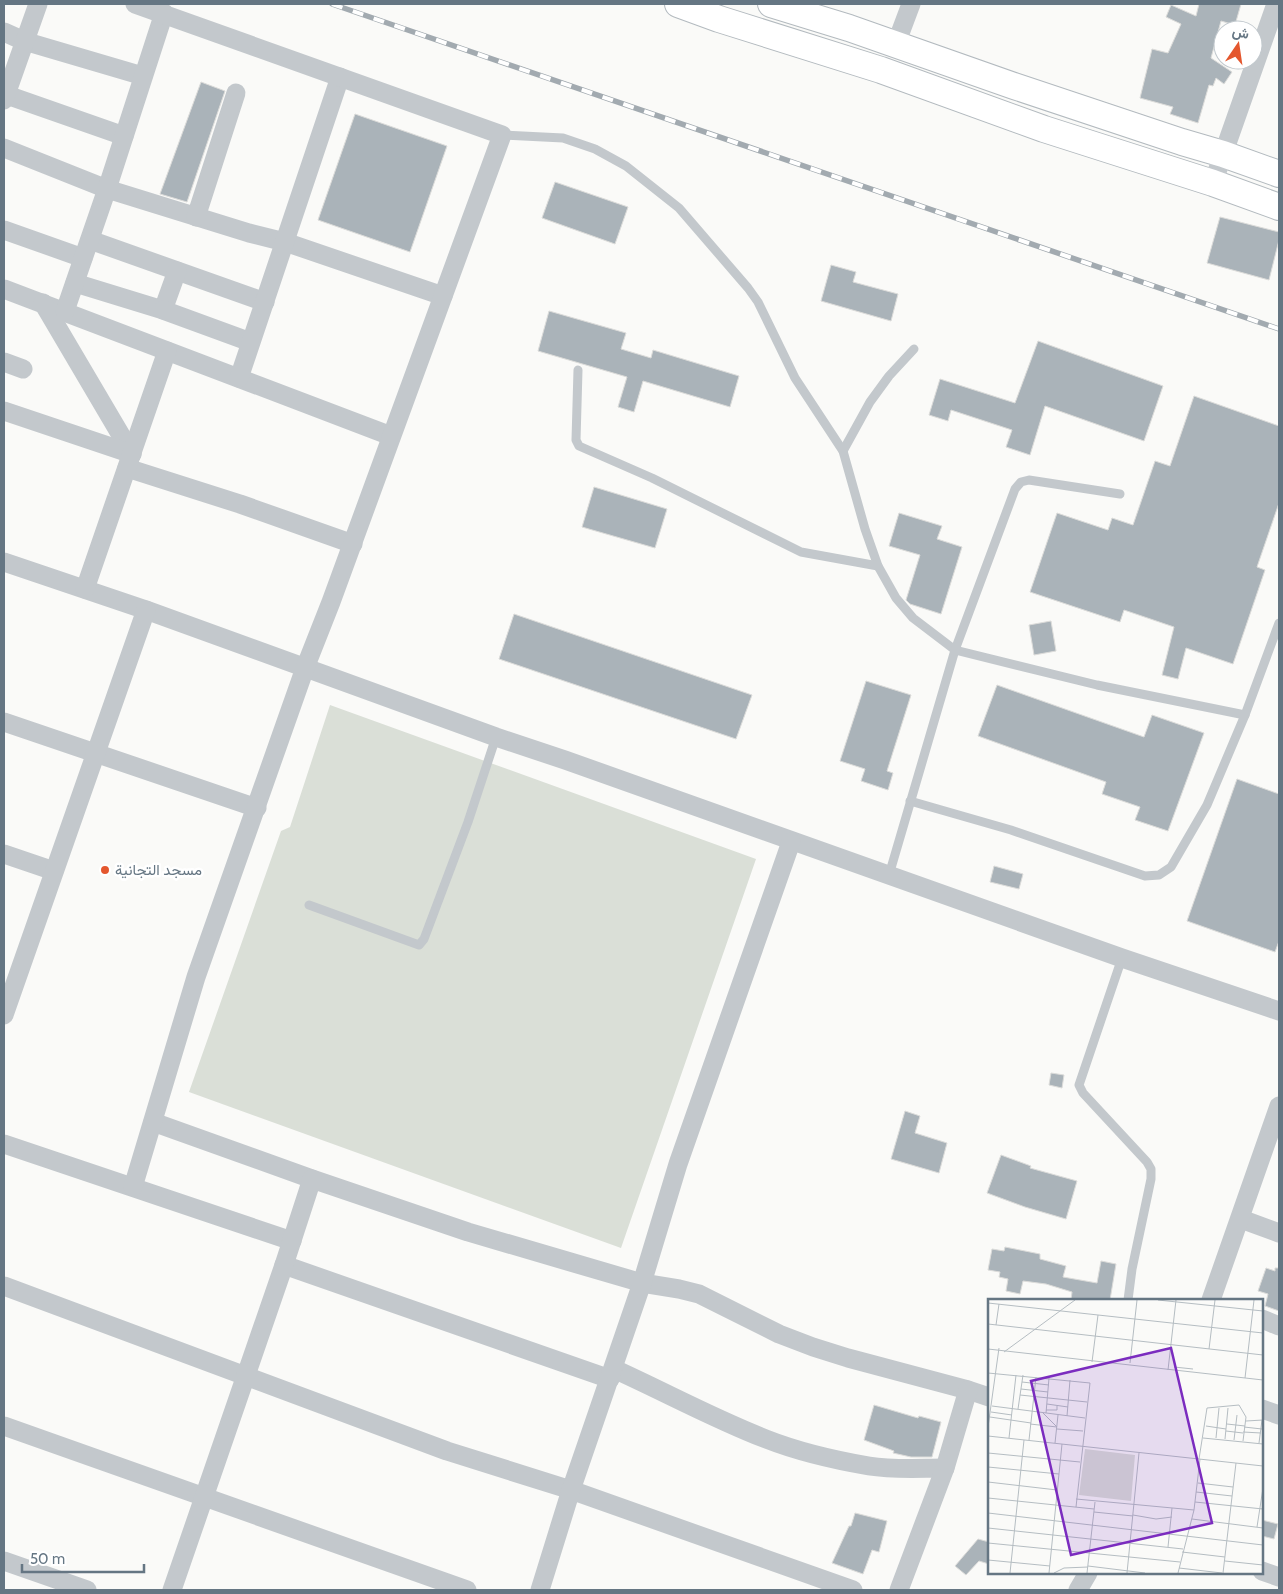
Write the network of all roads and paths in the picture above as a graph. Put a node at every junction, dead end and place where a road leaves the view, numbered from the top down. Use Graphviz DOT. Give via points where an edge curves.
graph roads {
  1 [pos="38,4"];
  2 [pos="135,4"];
  3 [pos="678,4"];
  4 [pos="771,4"];
  5 [pos="911,4"];
  6 [pos="1276,4"];
  7 [pos="164,13"];
  8 [pos="4,32"];
  9 [pos="24,41"];
  10 [pos="896,44"];
  11 [pos="143,76"];
  12 [pos="340,77"];
  13 [pos="236,93"];
  14 [pos="4,96"];
  15 [pos="502,135"];
  16 [pos="124,136"];
  17 [pos="4,148"];
  18 [pos="1223,154"];
  19 [pos="1279,174"];
  20 [pos="1213,183"];
  21 [pos="107,189"];
  22 [pos="1279,207"];
  23 [pos="196,217"];
  24 [pos="4,230"];
  25 [pos="90,240"];
  26 [pos="285,242"];
  27 [pos="84,258"];
  28 [pos="177,271"];
  29 [pos="75,283"];
  30 [pos="4,289"];
  31 [pos="443,296"];
  32 [pos="265,302"];
  33 [pos="42,303"];
  34 [pos="163,310"];
  35 [pos="65,311"];
  36 [pos="245,340"];
  37 [pos="914,349"];
  38 [pos="168,351"];
  39 [pos="4,362"];
  40 [pos="23,369"];
  41 [pos="578,370"];
  42 [pos="239,378"];
  43 [pos="4,411"];
  44 [pos="391,436"];
  45 [pos="843,451"];
  46 [pos="129,461"];
  47 [pos="1120,494"];
  48 [pos="352,544"];
  49 [pos="4,562"];
  50 [pos="878,566"];
  51 [pos="85,589"];
  52 [pos="146,610"];
  53 [pos="1279,623"];
  54 [pos="955,650"];
  55 [pos="305,668"];
  56 [pos="1246,715"];
  57 [pos="4,722"];
  58 [pos="496,737"];
  59 [pos="97,752"];
  60 [pos="910,801"];
  61 [pos="257,808"];
  62 [pos="791,842"];
  63 [pos="4,854"];
  64 [pos="54,871"];
  65 [pos="889,875"];
  66 [pos="309,904"];
  67 [pos="1122,958"];
  68 [pos="5,1004"];
  69 [pos="1279,1011"];
  70 [pos="1279,1106"];
  71 [pos="153,1122"];
  72 [pos="4,1144"];
  73 [pos="312,1179"];
  74 [pos="133,1187"];
  75 [pos="1241,1219"];
  76 [pos="1279,1233"];
  77 [pos="292,1241"];
  78 [pos="284,1265"];
  79 [pos="642,1283"];
  80 [pos="4,1286"];
  81 [pos="1128,1299"];
  82 [pos="1211,1299"];
  83 [pos="1263,1319"];
  84 [pos="1279,1326"];
  85 [pos="612,1374"];
  86 [pos="245,1376"];
  87 [pos="968,1390"];
  88 [pos="988,1397"];
  89 [pos="1263,1409"];
  90 [pos="1279,1415"];
  91 [pos="4,1426"];
  92 [pos="945,1468"];
  93 [pos="571,1490"];
  94 [pos="204,1498"];
  95 [pos="4,1561"];
  96 [pos="1263,1571"];
  97 [pos="1087,1574"];
  98 [pos="1279,1577"];
  99 [pos="87,1590"];
  100 [pos="172,1590"];
  101 [pos="467,1590"];
  102 [pos="540,1590"];
  103 [pos="853,1590"];
  104 [pos="899,1590"];
  105 [pos="1078,1590"];
  1 -- 9 [label="street"];
  2 -- 7 [label="street"];
  3 -- 20 [label="main road"];
  4 -- 10 [label="main road"];
  5 -- 10 [label="street"];
  6 -- 18 [label="street"];
  7 -- 11 [label="street"];
  7 -- 12 [label="street"];
  8 -- 9 [label="street"];
  9 -- 11 [label="street"];
  9 -- 14 [label="street"];
  10 -- 18 [label="main road"];
  11 -- 16 [label="street"];
  12 -- 15 [label="street"];
  12 -- 26 [label="street"];
  13 -- 23 [label="street"];
  14 -- 16 [label="street"];
  15 -- 31 [label="street"];
  15 -- 45 [label="lane" via="563,138 595,149 626,166 679,208 758,302 795,378"];
  16 -- 21 [label="street"];
  17 -- 21 [label="street"];
  18 -- 19 [label="main road"];
  18 -- 20 [label="street"];
  20 -- 22 [label="main road"];
  21 -- 23 [label="street"];
  21 -- 25 [label="street"];
  23 -- 26 [label="street"];
  24 -- 27 [label="street"];
  25 -- 27 [label="street"];
  25 -- 28 [label="street"];
  26 -- 31 [label="street"];
  26 -- 32 [label="street"];
  27 -- 29 [label="street"];
  28 -- 32 [label="street"];
  28 -- 34 [label="street"];
  29 -- 34 [label="street"];
  29 -- 35 [label="street"];
  30 -- 33 [label="street"];
  31 -- 44 [label="street"];
  32 -- 42 [label="street"];
  33 -- 35 [label="street"];
  33 -- 46 [label="street"];
  34 -- 36 [label="street"];
  35 -- 38 [label="street"];
  37 -- 45 [label="lane" via="870,402"];
  38 -- 42 [label="street"];
  38 -- 46 [label="street"];
  39 -- 40 [label="street"];
  41 -- 50 [label="lane" via="576,440 579,446 652,478 801,552"];
  42 -- 44 [label="street"];
  43 -- 46 [label="street"];
  44 -- 48 [label="street"];
  45 -- 50 [label="lane" via="864,529"];
  46 -- 48 [label="street"];
  46 -- 51 [label="street"];
  47 -- 54 [label="lane" via="1029,480 1021,482 1015,489"];
  48 -- 55 [label="street"];
  49 -- 51 [label="street"];
  50 -- 54 [label="lane" via="896,598 913,618"];
  51 -- 52 [label="street"];
  52 -- 55 [label="street"];
  52 -- 59 [label="street"];
  53 -- 56 [label="lane"];
  54 -- 56 [label="lane" via="1097,685"];
  54 -- 60 [label="lane"];
  55 -- 58 [label="street"];
  55 -- 61 [label="street"];
  56 -- 60 [label="lane" via="1207,805 1171,867 1159,875 1145,876 1011,830"];
  57 -- 59 [label="street"];
  58 -- 62 [label="street"];
  58 -- 66 [label="lane" via="468,822 419,945"];
  59 -- 61 [label="street"];
  59 -- 64 [label="street"];
  60 -- 65 [label="lane"];
  61 -- 71 [label="street" via="196,977"];
  62 -- 65 [label="street"];
  62 -- 79 [label="street" via="678,1164"];
  63 -- 64 [label="street"];
  64 -- 68 [label="street"];
  65 -- 67 [label="street"];
  67 -- 69 [label="street"];
  67 -- 81 [label="lane" via="1079,1085 1151,1169"];
  70 -- 75 [label="street"];
  71 -- 73 [label="street"];
  71 -- 74 [label="street"];
  72 -- 74 [label="street"];
  73 -- 77 [label="street"];
  73 -- 79 [label="street" via="468,1232"];
  74 -- 77 [label="street"];
  75 -- 76 [label="street"];
  75 -- 82 [label="street"];
  77 -- 78 [label="street"];
  78 -- 85 [label="street"];
  78 -- 86 [label="street"];
  79 -- 85 [label="street"];
  79 -- 87 [label="street" via="699,1294 813,1348"];
  80 -- 86 [label="street"];
  83 -- 84 [label="street"];
  85 -- 92 [label="street" via="656,1387 766,1440 804,1452 869,1466"];
  85 -- 93 [label="street"];
  86 -- 93 [label="street" via="447,1451"];
  86 -- 94 [label="street"];
  87 -- 88 [label="street"];
  87 -- 92 [label="street"];
  89 -- 90 [label="street"];
  91 -- 94 [label="street"];
  92 -- 104 [label="street"];
  93 -- 102 [label="street"];
  93 -- 103 [label="street"];
  94 -- 100 [label="street"];
  94 -- 101 [label="street"];
  95 -- 99 [label="street"];
  96 -- 98 [label="street"];
  97 -- 105 [label="street"];
}
